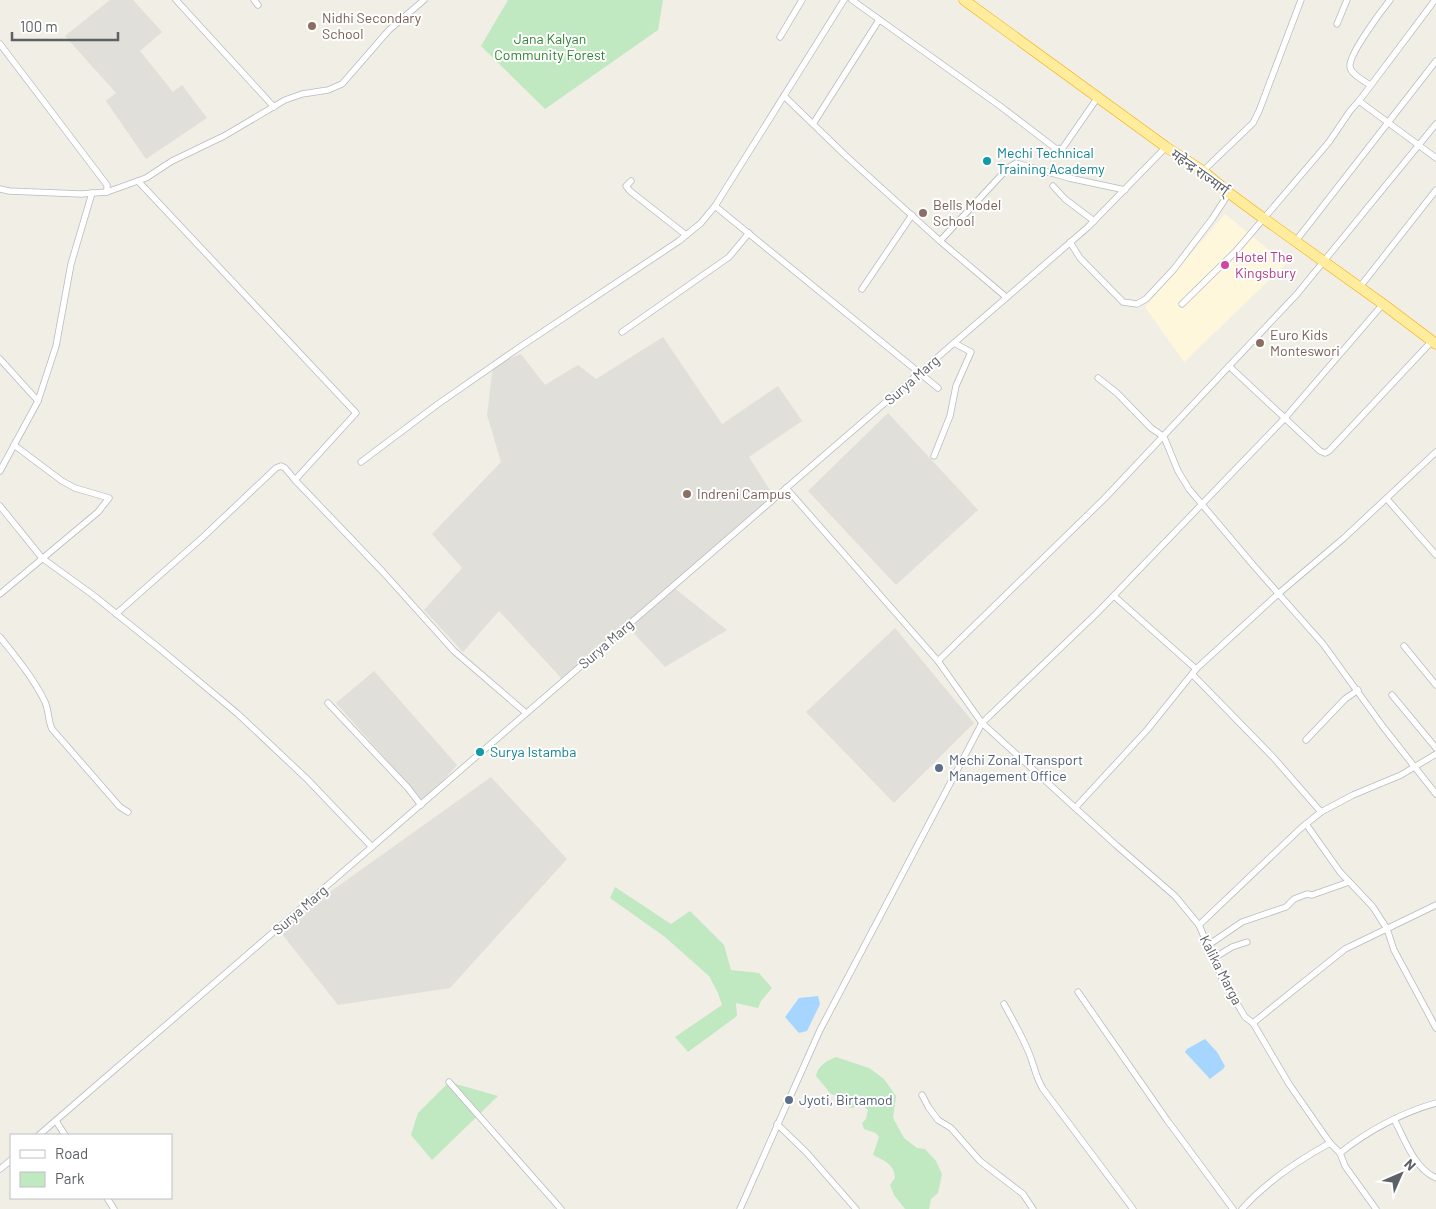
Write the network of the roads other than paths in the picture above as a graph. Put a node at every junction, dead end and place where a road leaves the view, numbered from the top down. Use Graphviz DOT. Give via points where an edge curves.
graph roads {
  1 [pos="176,0"];
  2 [pos="424,0"];
  3 [pos="802,0"];
  4 [pos="844,0"];
  5 [pos="852,0"];
  6 [pos="964,0"];
  7 [pos="1301,0"];
  8 [pos="1347,0"];
  9 [pos="1390,0"];
  10 [pos="1435,0"];
  11 [pos="879,20"];
  12 [pos="1337,24"];
  13 [pos="780,37"];
  14 [pos="0,44"];
  15 [pos="1436,61"];
  16 [pos="1370,85"];
  17 [pos="784,96"];
  18 [pos="1098,97"];
  19 [pos="1359,101"];
  20 [pos="274,107"];
  21 [pos="1387,122"];
  22 [pos="813,124"];
  23 [pos="1436,124"];
  24 [pos="1419,146"];
  25 [pos="1166,147"];
  26 [pos="1436,158"];
  27 [pos="1203,171"];
  28 [pos="138,181"];
  29 [pos="632,181"];
  30 [pos="1053,186"];
  31 [pos="0,189"];
  32 [pos="1125,190"];
  33 [pos="1436,190"];
  34 [pos="107,192"];
  35 [pos="92,193"];
  36 [pos="1229,193"];
  37 [pos="715,206"];
  38 [pos="912,215"];
  39 [pos="1263,218"];
  40 [pos="1094,221"];
  41 [pos="749,233"];
  42 [pos="686,235"];
  43 [pos="940,241"];
  44 [pos="1070,242"];
  45 [pos="1295,242"];
  46 [pos="1324,262"];
  47 [pos="1359,288"];
  48 [pos="862,289"];
  49 [pos="1006,297"];
  50 [pos="1182,304"];
  51 [pos="1383,304"];
  52 [pos="622,332"];
  53 [pos="954,343"];
  54 [pos="1434,343"];
  55 [pos="0,359"];
  56 [pos="1229,366"];
  57 [pos="921,372"];
  58 [pos="1098,378"];
  59 [pos="938,388"];
  60 [pos="38,401"];
  61 [pos="1285,418"];
  62 [pos="1164,437"];
  63 [pos="14,446"];
  64 [pos="1436,452"];
  65 [pos="934,456"];
  66 [pos="361,462"];
  67 [pos="0,471"];
  68 [pos="295,480"];
  69 [pos="786,488"];
  70 [pos="1387,499"];
  71 [pos="1202,504"];
  72 [pos="0,506"];
  73 [pos="1436,555"];
  74 [pos="42,558"];
  75 [pos="0,594"];
  76 [pos="1278,594"];
  77 [pos="1114,596"];
  78 [pos="116,614"];
  79 [pos="0,637"];
  80 [pos="1404,646"];
  81 [pos="938,661"];
  82 [pos="1194,672"];
  83 [pos="1436,685"];
  84 [pos="1358,690"];
  85 [pos="1392,695"];
  86 [pos="328,703"];
  87 [pos="526,713"];
  88 [pos="982,722"];
  89 [pos="1306,740"];
  90 [pos="1436,748"];
  91 [pos="1436,754"];
  92 [pos="1415,767"];
  93 [pos="1436,794"];
  94 [pos="421,805"];
  95 [pos="1076,807"];
  96 [pos="128,812"];
  97 [pos="1321,812"];
  98 [pos="1306,824"];
  99 [pos="372,847"];
  100 [pos="1349,882"];
  101 [pos="1436,904"];
  102 [pos="1199,925"];
  103 [pos="1387,929"];
  104 [pos="1247,942"];
  105 [pos="1207,946"];
  106 [pos="1214,958"];
  107 [pos="1078,992"];
  108 [pos="1004,1004"];
  109 [pos="1253,1023"];
  110 [pos="1436,1028"];
  111 [pos="449,1082"];
  112 [pos="922,1095"];
  113 [pos="1436,1103"];
  114 [pos="1394,1120"];
  115 [pos="56,1121"];
  116 [pos="777,1124"];
  117 [pos="40,1134"];
  118 [pos="64,1134"];
  119 [pos="1330,1143"];
  120 [pos="1340,1153"];
  121 [pos="10,1161"];
  122 [pos="0,1169"];
  123 [pos="1436,1178"];
  124 [pos="561,1209"];
  125 [pos="740,1209"];
  126 [pos="856,1209"];
  127 [pos="1033,1209"];
  128 [pos="1133,1209"];
  129 [pos="1233,1209"];
  130 [pos="1242,1209"];
  131 [pos="1376,1209"];
  1 -- 20 [label="street"];
  2 -- 20 [label="street" via="389,30 342,84 302,94"];
  3 -- 13 [label="street"];
  4 -- 17 [label="street"];
  5 -- 11 [label="street"];
  6 -- 18 [label="highway, महेन्द्र राज्मार्ग्"];
  7 -- 27 [label="street" via="1253,123"];
  8 -- 12 [label="street"];
  9 -- 16 [label="street" via="1358,45 1350,63 1352,71"];
  10 -- 16 [label="street"];
  11 -- 18 [label="street" via="1055,148 1062,149"];
  11 -- 22 [label="street"];
  14 -- 34 [label="street" via="107,184"];
  15 -- 21 [label="street"];
  16 -- 19 [label="street"];
  17 -- 22 [label="street"];
  17 -- 37 [label="street"];
  18 -- 25 [label="highway, महेन्द्र राज्मार्ग्"];
  19 -- 21 [label="street"];
  19 -- 39 [label="street" via="1329,142"];
  20 -- 28 [label="street"];
  21 -- 24 [label="street"];
  21 -- 45 [label="street"];
  22 -- 38 [label="street"];
  23 -- 24 [label="street"];
  24 -- 26 [label="street"];
  24 -- 46 [label="street"];
  25 -- 27 [label="highway, महेन्द्र राज्मार्ग्"];
  25 -- 32 [label="street, Surya Marg"];
  27 -- 36 [label="highway, महेन्द्र राज्मार्ग्"];
  28 -- 34 [label="street"];
  28 -- 68 [label="street" via="356,413"];
  29 -- 42 [label="street" via="626,186 630,191"];
  30 -- 40 [label="street"];
  31 -- 35 [label="street"];
  32 -- 40 [label="street, Surya Marg"];
  32 -- 43 [label="street" via="1016,163"];
  33 -- 47 [label="street"];
  34 -- 35 [label="street"];
  35 -- 60 [label="street" via="71,264 56,346"];
  36 -- 39 [label="highway, महेन्द्र राज्मार्ग्"];
  36 -- 44 [label="street" via="1174,269 1146,299 1137,304 1123,302 1080,258"];
  37 -- 41 [label="street"];
  37 -- 42 [label="street"];
  38 -- 43 [label="street"];
  38 -- 48 [label="street"];
  39 -- 45 [label="highway, महेन्द्र राज्मार्ग्"];
  39 -- 50 [label="street" via="1236,251"];
  40 -- 44 [label="street, Surya Marg"];
  41 -- 52 [label="street" via="729,257"];
  41 -- 57 [label="street"];
  42 -- 66 [label="street" via="487,369"];
  43 -- 49 [label="street"];
  44 -- 49 [label="street, Surya Marg"];
  45 -- 46 [label="highway, महेन्द्र राज्मार्ग्"];
  46 -- 47 [label="highway, महेन्द्र राज्मार्ग्"];
  46 -- 56 [label="street"];
  47 -- 51 [label="highway, महेन्द्र राज्मार्ग्"];
  49 -- 53 [label="street, Surya Marg"];
  51 -- 54 [label="highway, महेन्द्र राज्मार्ग्"];
  51 -- 61 [label="street"];
  53 -- 57 [label="street, Surya Marg"];
  53 -- 65 [label="street" via="971,352 956,386 950,416"];
  54 -- 61 [label="street" via="1330,451 1320,451"];
  55 -- 60 [label="street"];
  56 -- 61 [label="street"];
  56 -- 62 [label="street"];
  57 -- 59 [label="street"];
  57 -- 69 [label="street, Surya Marg"];
  58 -- 62 [label="street" via="1150,428"];
  60 -- 63 [label="street"];
  61 -- 71 [label="street"];
  62 -- 71 [label="street" via="1178,472"];
  62 -- 81 [label="street"];
  63 -- 67 [label="street"];
  63 -- 74 [label="street" via="62,481 109,498 98,512"];
  64 -- 70 [label="street"];
  68 -- 78 [label="street" via="285,468 276,468"];
  68 -- 87 [label="street" via="454,651"];
  69 -- 81 [label="street"];
  69 -- 87 [label="street, Surya Marg"];
  70 -- 73 [label="street"];
  70 -- 76 [label="street"];
  71 -- 76 [label="street"];
  71 -- 77 [label="street"];
  72 -- 74 [label="street"];
  74 -- 75 [label="street"];
  74 -- 78 [label="street"];
  76 -- 82 [label="street"];
  76 -- 84 [label="street" via="1323,644"];
  77 -- 82 [label="street"];
  77 -- 88 [label="street"];
  78 -- 99 [label="street" via="238,714"];
  79 -- 96 [label="street" via="45,702 52,729 120,807"];
  80 -- 83 [label="street"];
  81 -- 88 [label="street"];
  82 -- 95 [label="street" via="1147,730"];
  82 -- 97 [label="street"];
  84 -- 89 [label="street"];
  84 -- 92 [label="street"];
  85 -- 90 [label="street"];
  86 -- 94 [label="street"];
  87 -- 94 [label="street, Surya Marg"];
  88 -- 95 [label="street"];
  88 -- 116 [label="street" via="820,1030"];
  91 -- 92 [label="street, Kalika Marga"];
  92 -- 93 [label="street"];
  92 -- 97 [label="street, Kalika Marga"];
  94 -- 99 [label="street, Surya Marg"];
  95 -- 102 [label="street" via="1175,896"];
  97 -- 98 [label="street, Kalika Marga"];
  98 -- 100 [label="street"];
  98 -- 102 [label="street, Kalika Marga"];
  99 -- 115 [label="street, Surya Marg"];
  100 -- 103 [label="street" via="1373,907"];
  100 -- 105 [label="street" via="1307,894 1294,899 1286,907 1242,922"];
  101 -- 103 [label="street"];
  102 -- 105 [label="street, Kalika Marga"];
  103 -- 109 [label="street" via="1345,949"];
  103 -- 110 [label="street" via="1394,950"];
  104 -- 106 [label="street"];
  105 -- 106 [label="street, Kalika Marga"];
  106 -- 109 [label="street, Kalika Marga" via="1246,1018"];
  107 -- 129 [label="street"];
  108 -- 128 [label="street" via="1043,1089"];
  109 -- 119 [label="street, Kalika Marga" via="1289,1084"];
  111 -- 124 [label="street"];
  112 -- 127 [label="street" via="938,1120 951,1128 980,1161 1023,1194"];
  113 -- 114 [label="street"];
  114 -- 120 [label="street" via="1358,1139"];
  114 -- 123 [label="street" via="1419,1165"];
  115 -- 117 [label="street, Surya Marg"];
  115 -- 118 [label="street"];
  116 -- 125 [label="street"];
  116 -- 126 [label="street"];
  119 -- 120 [label="street, Kalika Marga"];
  119 -- 130 [label="street" via="1279,1174"];
  120 -- 131 [label="street, Kalika Marga" via="1345,1166"];
  121 -- 122 [label="street"];
}
